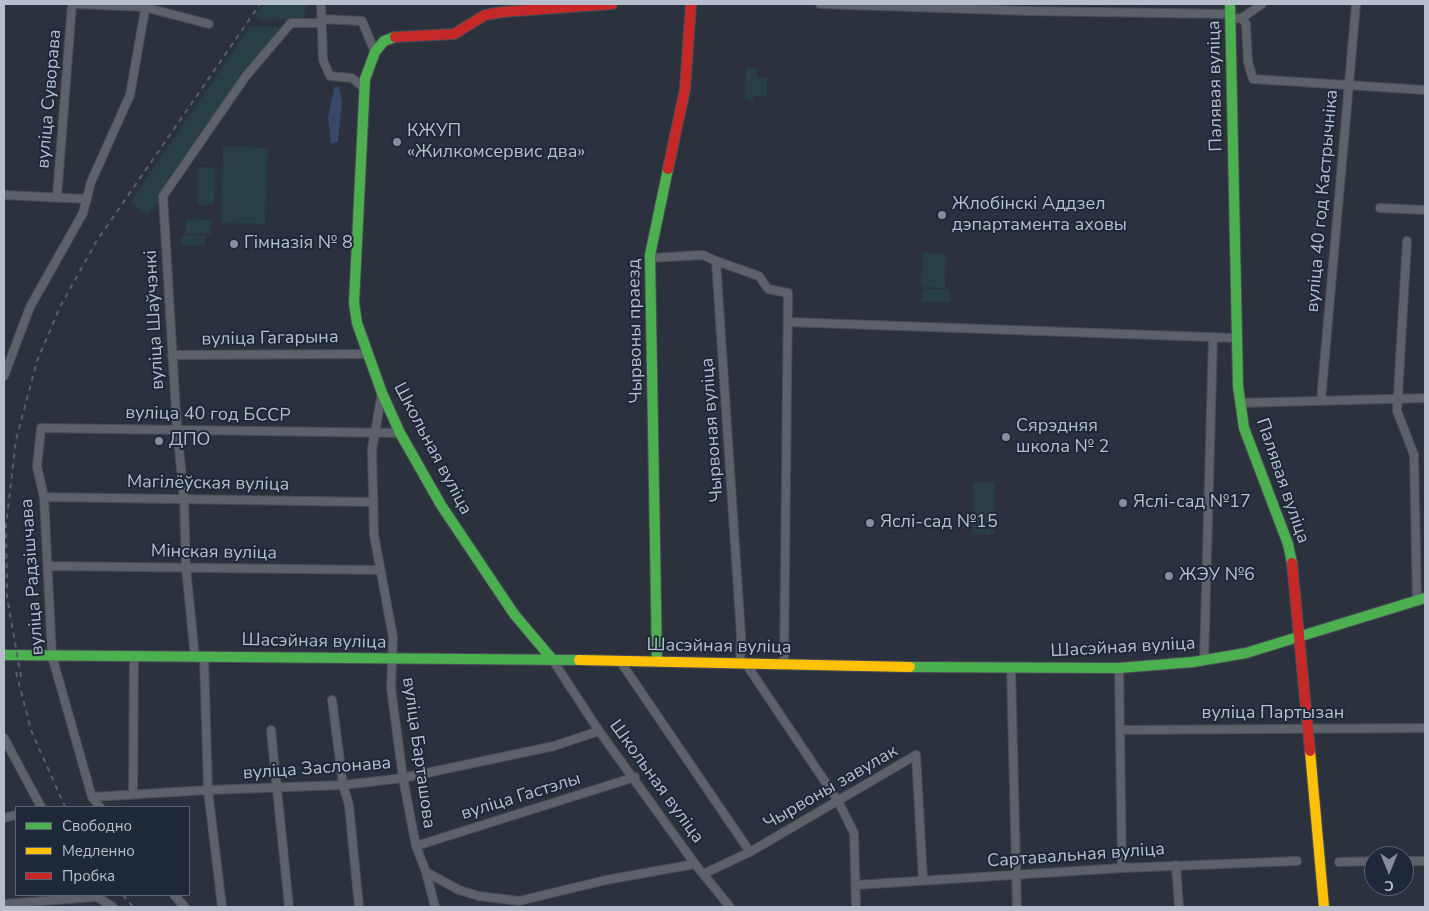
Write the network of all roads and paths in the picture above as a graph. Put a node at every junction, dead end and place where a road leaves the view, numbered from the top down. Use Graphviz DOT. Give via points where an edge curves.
graph roads {
  1 [pos="74,4"];
  2 [pos="321,4"];
  3 [pos="612,4"];
  4 [pos="691,4"];
  5 [pos="820,4"];
  6 [pos="1262,4"];
  7 [pos="1356,4"];
  8 [pos="145,5"];
  9 [pos="1230,12"];
  10 [pos="1242,18"];
  11 [pos="321,21"];
  12 [pos="209,24"];
  13 [pos="375,52"];
  14 [pos="1348,86"];
  15 [pos="364,88"];
  16 [pos="1425,90"];
  17 [pos="4,195"];
  18 [pos="57,197"];
  19 [pos="87,199"];
  20 [pos="1380,208"];
  21 [pos="1425,210"];
  22 [pos="1407,241"];
  23 [pos="650,258"];
  24 [pos="716,261"];
  25 [pos="788,322"];
  26 [pos="1213,337"];
  27 [pos="1237,338"];
  28 [pos="367,354"];
  29 [pos="172,355"];
  30 [pos="4,376"];
  31 [pos="382,393"];
  32 [pos="1425,398"];
  33 [pos="1397,399"];
  34 [pos="1321,400"];
  35 [pos="1240,403"];
  36 [pos="41,428"];
  37 [pos="177,429"];
  38 [pos="375,432"];
  39 [pos="400,433"];
  40 [pos="44,497"];
  41 [pos="184,499"];
  42 [pos="372,502"];
  43 [pos="48,566"];
  44 [pos="186,568"];
  45 [pos="380,570"];
  46 [pos="1421,600"];
  47 [pos="1301,638"];
  48 [pos="4,655"];
  49 [pos="52,656"];
  50 [pos="134,657"];
  51 [pos="200,657"];
  52 [pos="392,659"];
  53 [pos="552,659"];
  54 [pos="620,661"];
  55 [pos="1204,661"];
  56 [pos="657,662"];
  57 [pos="743,664"];
  58 [pos="784,664"];
  59 [pos="1119,668"];
  60 [pos="1011,669"];
  61 [pos="332,700"];
  62 [pos="1425,728"];
  63 [pos="1308,729"];
  64 [pos="271,730"];
  65 [pos="1121,730"];
  66 [pos="599,731"];
  67 [pos="4,738"];
  68 [pos="634,777"];
  69 [pos="403,778"];
  70 [pos="343,785"];
  71 [pos="278,788"];
  72 [pos="208,790"];
  73 [pos="133,794"];
  74 [pos="92,797"];
  75 [pos="838,801"];
  76 [pos="40,806"];
  77 [pos="99,806"];
  78 [pos="416,846"];
  79 [pos="750,852"];
  80 [pos="1297,861"];
  81 [pos="1364,861"];
  82 [pos="1339,862"];
  83 [pos="695,864"];
  84 [pos="1176,865"];
  85 [pos="1122,868"];
  86 [pos="426,872"];
  87 [pos="703,874"];
  88 [pos="1015,875"];
  89 [pos="923,880"];
  90 [pos="856,885"];
  91 [pos="94,896"];
  92 [pos="175,896"];
  93 [pos="4,904"];
  94 [pos="113,907"];
  95 [pos="185,907"];
  96 [pos="222,907"];
  97 [pos="289,907"];
  98 [pos="359,907"];
  99 [pos="434,907"];
  100 [pos="730,907"];
  101 [pos="856,907"];
  102 [pos="1017,907"];
  103 [pos="1179,907"];
  104 [pos="1324,907"];
  1 -- 8 [label="street"];
  1 -- 18 [label="street, вуліца Суворава"];
  2 -- 11 [label="street"];
  3 -- 13 [label="street" via="485,15 454,34 396,37 384,41"];
  4 -- 23 [label="street, Чырвоны праезд" via="684,89"];
  5 -- 9 [label="street" via="1013,11"];
  6 -- 10 [label="street"];
  7 -- 14 [label="street, вуліца 40 год Кастрычніка"];
  8 -- 12 [label="street"];
  8 -- 19 [label="street" via="130,95 91,182"];
  9 -- 10 [label="street"];
  9 -- 27 [label="street, Палявая вуліца"];
  10 -- 14 [label="street" via="1246,24 1248,62 1253,79"];
  11 -- 13 [label="street" via="362,21"];
  11 -- 15 [label="street" via="323,60 330,76 352,78"];
  11 -- 29 [label="street, вуліца Шаўчэнкі" via="291,23 246,76 163,196"];
  13 -- 15 [label="street, Школьная вуліца" via="367,67"];
  14 -- 16 [label="street"];
  14 -- 34 [label="street, вуліца 40 год Кастрычніка"];
  15 -- 28 [label="street, Школьная вуліца" via="354,303"];
  17 -- 18 [label="street"];
  18 -- 19 [label="street"];
  19 -- 30 [label="street" via="83,213 30,307"];
  20 -- 21 [label="street"];
  22 -- 33 [label="street"];
  23 -- 24 [label="street" via="703,255"];
  23 -- 56 [label="street, Чырвоны праезд"];
  24 -- 25 [label="street" via="759,276 768,289 788,293"];
  24 -- 57 [label="street, Чырвоная вуліца"];
  25 -- 26 [label="street"];
  25 -- 58 [label="street"];
  26 -- 27 [label="street"];
  26 -- 55 [label="street"];
  27 -- 35 [label="street, Палявая вуліца"];
  28 -- 29 [label="street, вуліца Гагарына"];
  28 -- 31 [label="street, Школьная вуліца"];
  29 -- 37 [label="street, вуліца Шаўчэнкі"];
  31 -- 38 [label="street, вуліца Барташова"];
  31 -- 39 [label="street, Школьная вуліца"];
  32 -- 33 [label="street"];
  33 -- 34 [label="street"];
  33 -- 46 [label="street" via="1397,410 1414,455"];
  34 -- 35 [label="street"];
  35 -- 47 [label="street, Палявая вуліца" via="1257,469 1288,544 1296,582"];
  36 -- 37 [label="street, вуліца 40 год БССР"];
  36 -- 40 [label="street, вуліца Радзішчава" via="37,468"];
  37 -- 38 [label="street, вуліца 40 год БССР"];
  37 -- 41 [label="street, вуліца Шаўчэнкі"];
  38 -- 39 [label="street, вуліца 40 год БССР"];
  38 -- 42 [label="street, вуліца Барташова"];
  39 -- 53 [label="street, Школьная вуліца" via="464,541 514,614"];
  40 -- 41 [label="street, Магілёўская вуліца"];
  40 -- 43 [label="street, вуліца Радзішчава"];
  41 -- 42 [label="street, Магілёўская вуліца"];
  41 -- 44 [label="street, вуліца Шаўчэнкі"];
  42 -- 45 [label="street, вуліца Барташова"];
  43 -- 44 [label="street, Мінская вуліца"];
  43 -- 49 [label="street, вуліца Радзішчава"];
  44 -- 45 [label="street, Мінская вуліца"];
  44 -- 51 [label="street, вуліца Шаўчэнкі"];
  45 -- 52 [label="street, вуліца Барташова" via="393,637"];
  46 -- 47 [label="street, Шасэйная вуліца"];
  47 -- 55 [label="street, Шасэйная вуліца"];
  47 -- 63 [label="street, Палявая вуліца"];
  48 -- 49 [label="street, Шасэйная вуліца"];
  49 -- 50 [label="street, Шасэйная вуліца"];
  49 -- 74 [label="street, вуліца Радзішчава"];
  50 -- 51 [label="street, Шасэйная вуліца"];
  50 -- 73 [label="street"];
  51 -- 52 [label="street, Шасэйная вуліца"];
  51 -- 72 [label="street, вуліца Шаўчэнкі"];
  52 -- 53 [label="street, Шасэйная вуліца"];
  52 -- 69 [label="street, вуліца Барташова" via="391,688"];
  53 -- 54 [label="street, Шасэйная вуліца"];
  53 -- 66 [label="street, Школьная вуліца"];
  54 -- 56 [label="street, Шасэйная вуліца"];
  54 -- 79 [label="street"];
  55 -- 59 [label="street, Шасэйная вуліца"];
  56 -- 57 [label="street, Шасэйная вуліца"];
  57 -- 58 [label="street, Шасэйная вуліца"];
  57 -- 75 [label="street"];
  58 -- 60 [label="street, Шасэйная вуліца"];
  59 -- 60 [label="street, Шасэйная вуліца"];
  59 -- 65 [label="street"];
  60 -- 88 [label="street"];
  61 -- 70 [label="street"];
  62 -- 63 [label="street, вуліца Партызан"];
  63 -- 65 [label="street, вуліца Партызан"];
  63 -- 104 [label="street, Палявая вуліца"];
  64 -- 71 [label="street"];
  65 -- 85 [label="street"];
  66 -- 68 [label="street, Школьная вуліца"];
  66 -- 69 [label="street, вуліца Заслонава" via="554,746"];
  67 -- 76 [label="street"];
  68 -- 78 [label="street, вуліца Гастэлы"];
  68 -- 83 [label="street, Школьная вуліца"];
  69 -- 70 [label="street, вуліца Заслонава"];
  69 -- 78 [label="street, вуліца Барташова"];
  70 -- 71 [label="street, вуліца Заслонава"];
  70 -- 98 [label="street" via="349,805"];
  71 -- 72 [label="street, вуліца Заслонава"];
  71 -- 97 [label="street"];
  72 -- 73 [label="street, вуліца Заслонава"];
  72 -- 96 [label="street, вуліца Шаўчэнкі"];
  73 -- 74 [label="street, вуліца Заслонава"];
  74 -- 77 [label="street, вуліца Радзішчава"];
  75 -- 79 [label="street, Чырвоны завулак"];
  75 -- 89 [label="street, Чырвоны завулак" via="916,755"];
  75 -- 90 [label="street" via="854,833"];
  78 -- 86 [label="street, вуліца Барташова"];
  79 -- 87 [label="street, Чырвоны завулак"];
  80 -- 84 [label="street, Сартавальная вуліца"];
  81 -- 82 [label="street"];
  83 -- 86 [label="street" via="606,880 519,901 459,890"];
  83 -- 87 [label="street, Школьная вуліца"];
  84 -- 85 [label="street, Сартавальная вуліца"];
  84 -- 103 [label="street"];
  85 -- 88 [label="street, Сартавальная вуліца"];
  86 -- 99 [label="street, вуліца Барташова"];
  87 -- 100 [label="street, Школьная вуліца"];
  88 -- 89 [label="street, Сартавальная вуліца"];
  88 -- 102 [label="street"];
  89 -- 90 [label="street, Сартавальная вуліца"];
  90 -- 101 [label="street"];
  91 -- 93 [label="street"];
  91 -- 94 [label="street"];
  92 -- 95 [label="street"];
}
